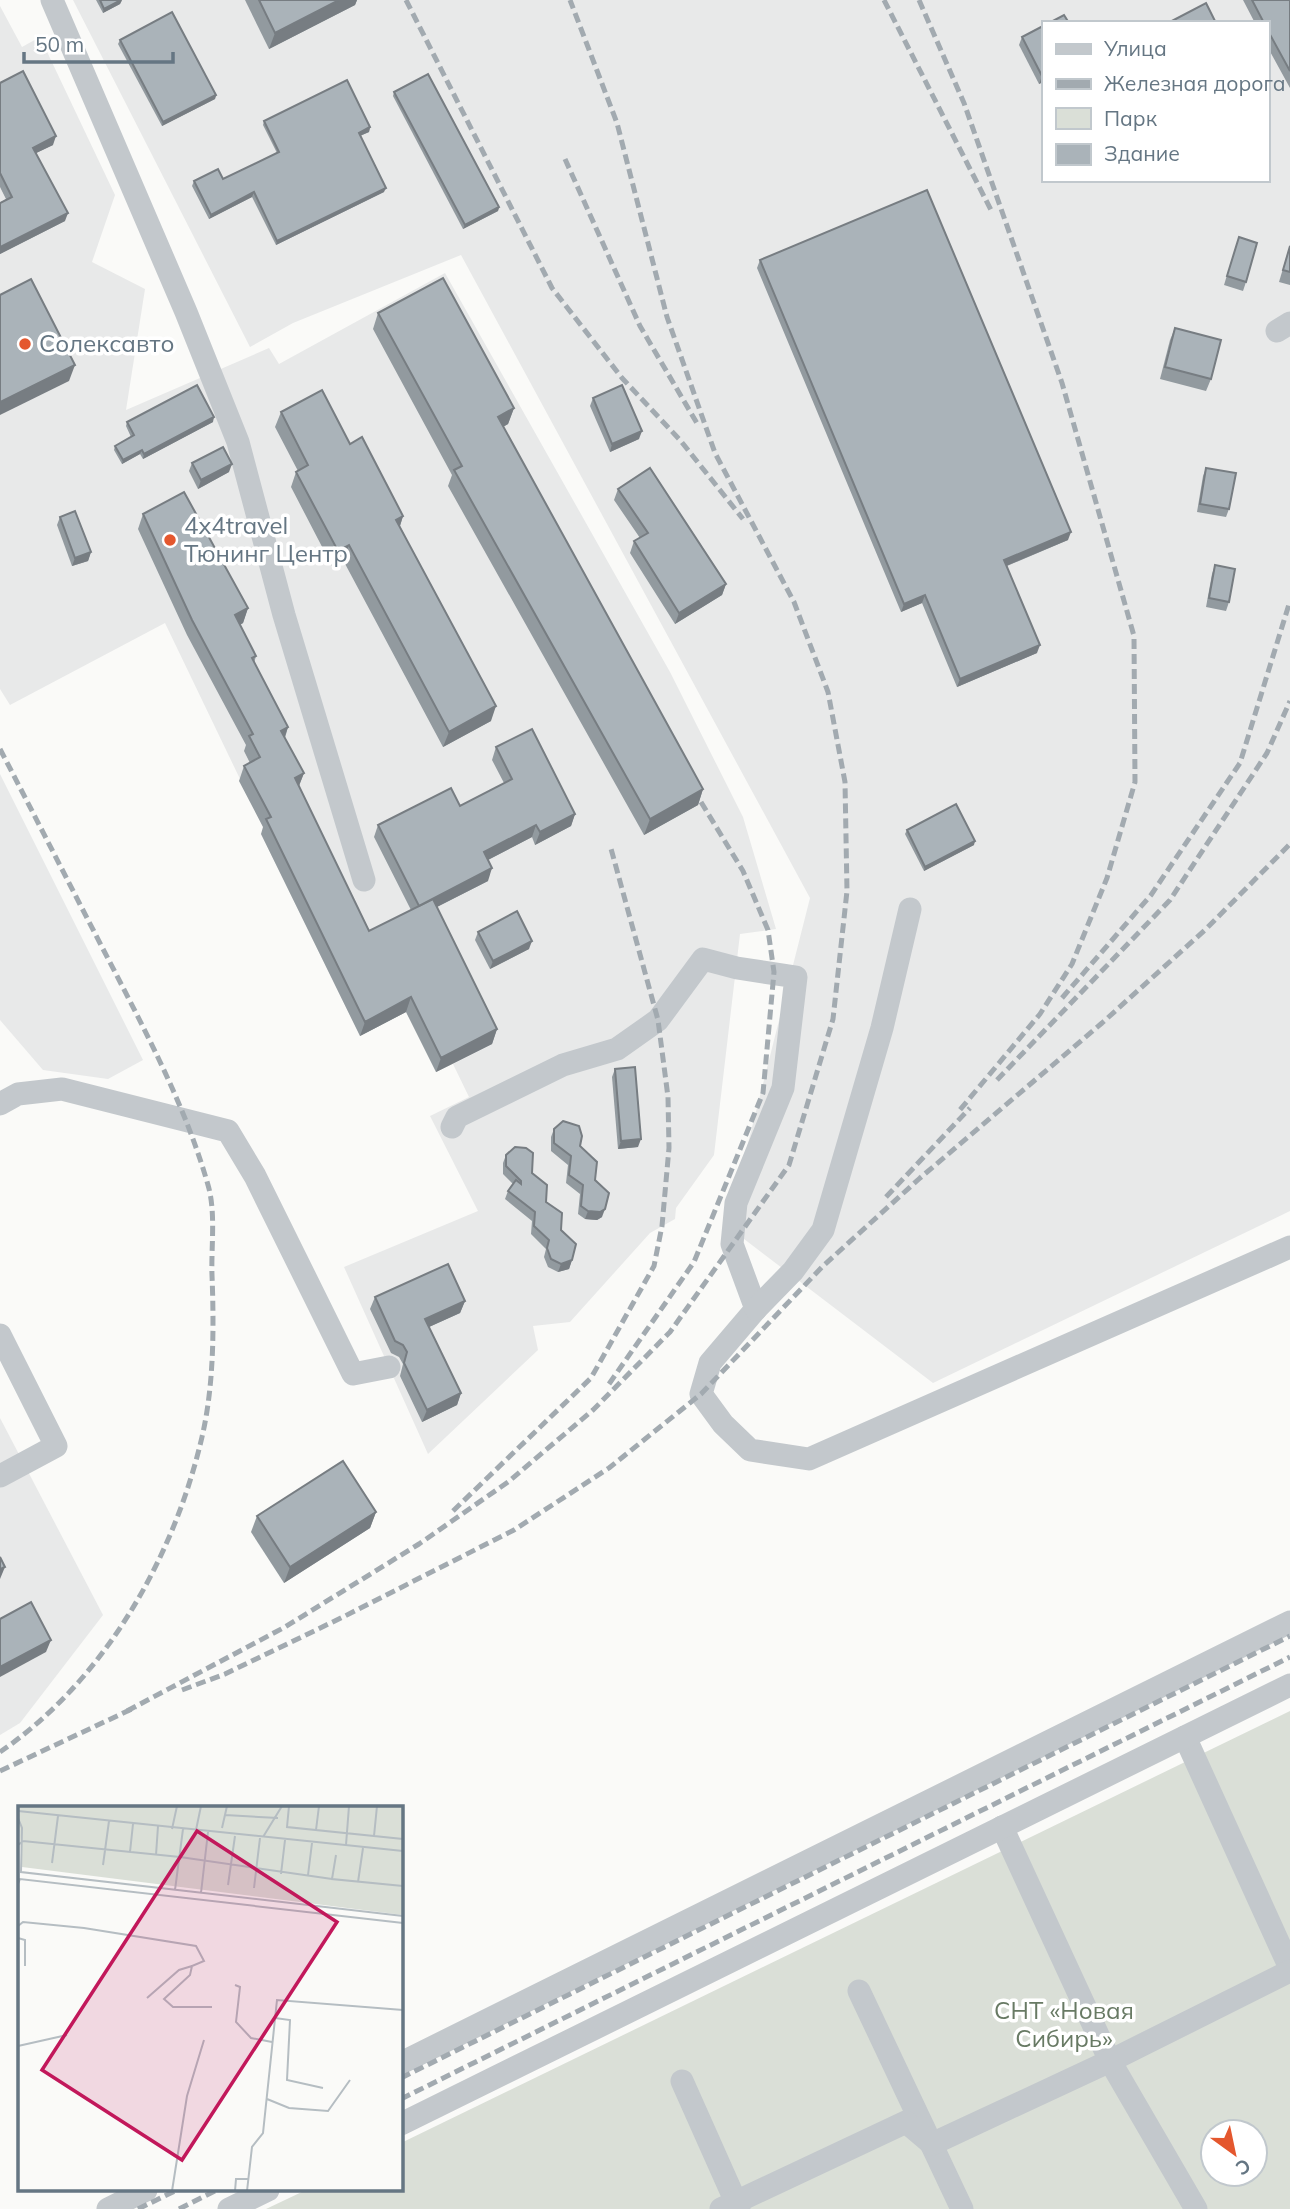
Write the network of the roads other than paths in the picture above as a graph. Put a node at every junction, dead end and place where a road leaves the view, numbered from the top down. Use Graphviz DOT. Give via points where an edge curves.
graph roads {
  1 [pos="52,0"];
  2 [pos="364,880"];
  3 [pos="910,909"];
  4 [pos="0,1104"];
  5 [pos="452,1127"];
  6 [pos="1290,1247"];
  7 [pos="756,1309"];
  8 [pos="0,1335"];
  9 [pos="389,1367"];
  10 [pos="0,1476"];
  11 [pos="1290,1622"];
  12 [pos="1290,1685"];
  13 [pos="1185,1737"];
  14 [pos="1002,1827"];
  15 [pos="1290,1970"];
  16 [pos="859,1991"];
  17 [pos="1110,2061"];
  18 [pos="402,2063"];
  19 [pos="682,2081"];
  20 [pos="402,2124"];
  21 [pos="932,2144"];
  22 [pos="142,2192"];
  23 [pos="264,2192"];
  24 [pos="731,2207"];
  25 [pos="107,2209"];
  26 [pos="229,2209"];
  27 [pos="962,2209"];
  28 [pos="1196,2209"];
  1 -- 2 [label="lane" via="238,442 284,615"];
  3 -- 7 [label="lane" via="882,1028 823,1230"];
  4 -- 9 [label="lane" via="18,1094 62,1089 229,1131 353,1374"];
  5 -- 7 [label="lane" via="457,1117 563,1065 617,1049 658,1020 703,959 796,977 783,1088 736,1203 732,1244"];
  6 -- 7 [label="lane" via="809,1459 750,1450 701,1394 710,1363"];
  8 -- 10 [label="lane" via="56,1446"];
  11 -- 18 [label="lane"];
  12 -- 13 [label="lane"];
  13 -- 14 [label="lane"];
  13 -- 15 [label="lane"];
  14 -- 17 [label="lane"];
  14 -- 20 [label="lane"];
  15 -- 17 [label="lane"];
  16 -- 21 [label="lane"];
  17 -- 21 [label="lane"];
  17 -- 28 [label="lane"];
  19 -- 24 [label="lane"];
  21 -- 24 [label="lane" via="906,2122"];
  21 -- 27 [label="lane"];
  22 -- 25 [label="lane"];
  23 -- 26 [label="lane"];
}
